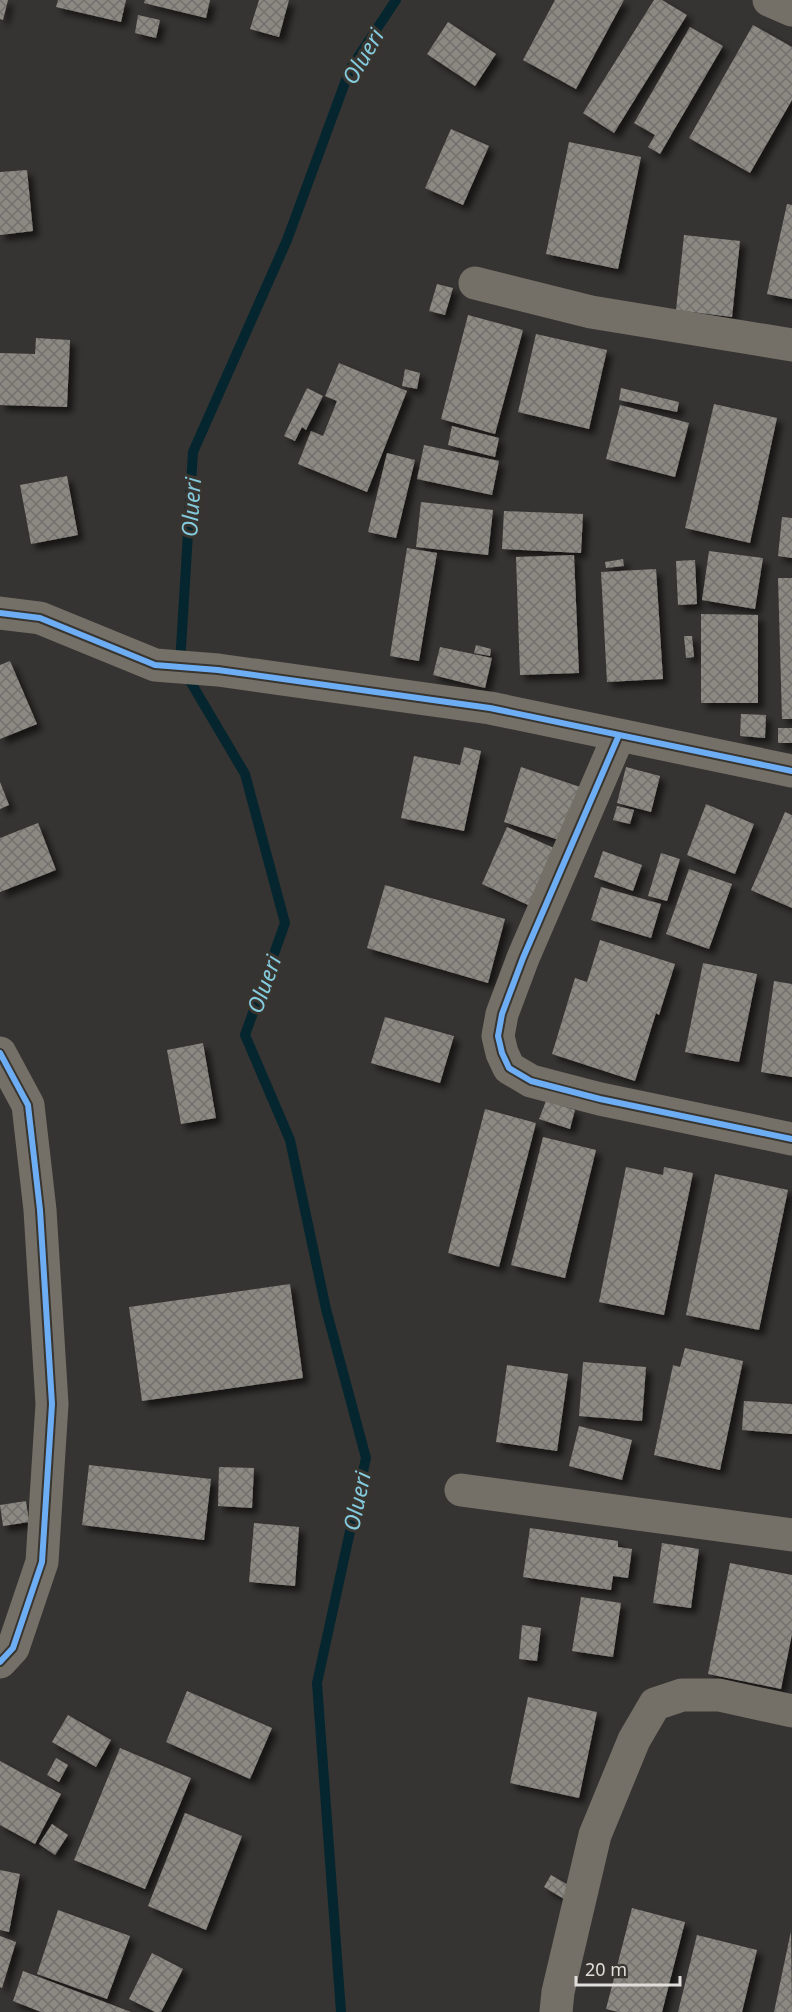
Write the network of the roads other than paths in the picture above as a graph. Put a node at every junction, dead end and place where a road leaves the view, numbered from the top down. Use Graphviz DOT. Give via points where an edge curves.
graph roads {
  1 [pos="770,0"];
  2 [pos="792,10"];
  3 [pos="475,283"];
  4 [pos="792,345"];
  5 [pos="0,612"];
  6 [pos="620,735"];
  7 [pos="792,771"];
  8 [pos="0,1053"];
  9 [pos="792,1139"];
  10 [pos="460,1490"];
  11 [pos="792,1535"];
  12 [pos="0,1662"];
  13 [pos="792,1711"];
  14 [pos="556,2012"];
  1 -- 2 [label="street"];
  3 -- 4 [label="street" via="591,312"];
  5 -- 6 [label="street" via="40,618 155,665 218,670 490,708"];
  6 -- 7 [label="street"];
  6 -- 9 [label="street" via="502,1014 498,1036 502,1053 509,1068 531,1081"];
  8 -- 12 [label="street" via="28,1105 40,1210 52,1404 42,1562 14,1648"];
  10 -- 11 [label="street"];
  13 -- 14 [label="street" via="719,1695 682,1695 655,1704 634,1740 596,1835"];
}
